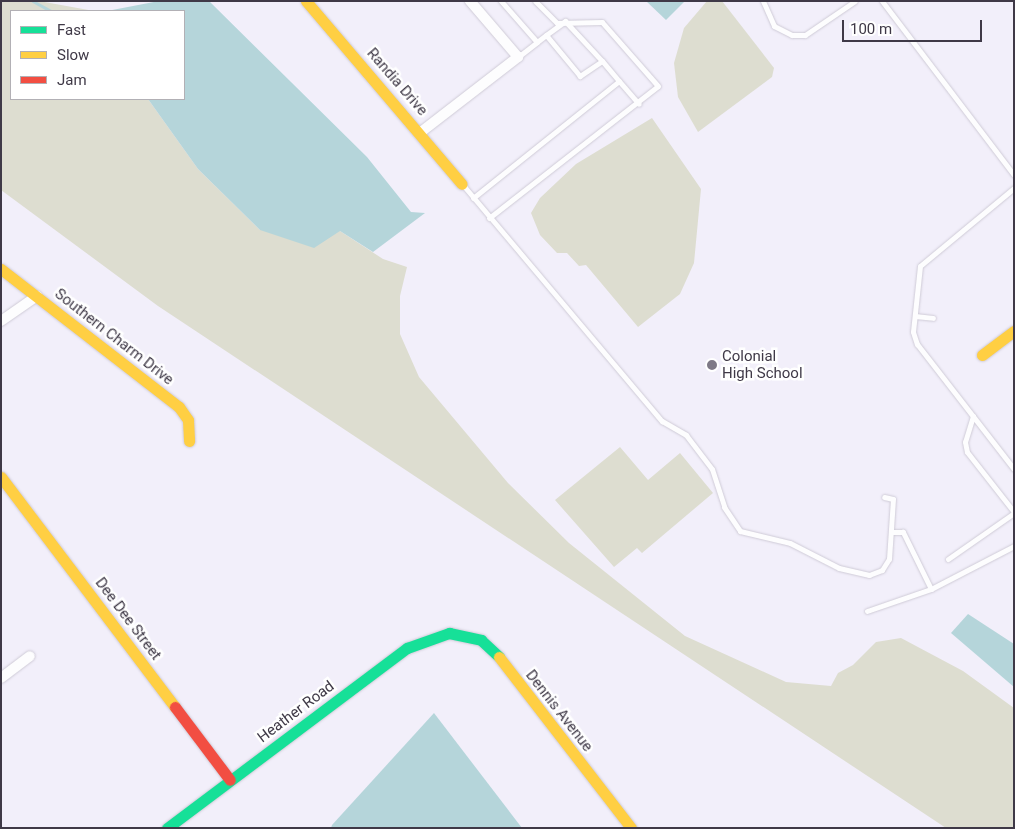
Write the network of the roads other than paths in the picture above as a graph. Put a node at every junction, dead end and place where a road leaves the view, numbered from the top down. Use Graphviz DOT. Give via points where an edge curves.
graph roads {
  1 [pos="306,1"];
  2 [pos="470,1"];
  3 [pos="501,1"];
  4 [pos="535,1"];
  5 [pos="763,1"];
  6 [pos="855,1"];
  7 [pos="882,1"];
  8 [pos="565,21"];
  9 [pos="546,35"];
  10 [pos="537,42"];
  11 [pos="518,57"];
  12 [pos="602,60"];
  13 [pos="620,81"];
  14 [pos="639,104"];
  15 [pos="421,132"];
  16 [pos="1014,175"];
  17 [pos="462,184"];
  18 [pos="1014,188"];
  19 [pos="472,198"];
  20 [pos="489,218"];
  21 [pos="1,269"];
  22 [pos="37,296"];
  23 [pos="915,316"];
  24 [pos="933,318"];
  25 [pos="1,321"];
  26 [pos="1014,330"];
  27 [pos="982,355"];
  28 [pos="973,416"];
  29 [pos="189,441"];
  30 [pos="1014,469"];
  31 [pos="1,477"];
  32 [pos="884,497"];
  33 [pos="1014,512"];
  34 [pos="891,532"];
  35 [pos="1014,546"];
  36 [pos="948,559"];
  37 [pos="931,589"];
  38 [pos="867,611"];
  39 [pos="449,633"];
  40 [pos="30,656"];
  41 [pos="1,678"];
  42 [pos="230,780"];
  43 [pos="167,828"];
  44 [pos="631,828"];
  1 -- 15 [label="street, Randia Drive"];
  2 -- 11 [label="street"];
  3 -- 10 [label="lane"];
  4 -- 8 [label="lane" via="553,22"];
  5 -- 6 [label="lane" via="774,26 792,35 805,35"];
  7 -- 16 [label="lane"];
  8 -- 9 [label="lane"];
  8 -- 12 [label="lane"];
  8 -- 14 [label="lane" via="605,24 658,86"];
  9 -- 10 [label="lane"];
  9 -- 12 [label="lane" via="580,76"];
  10 -- 11 [label="lane"];
  11 -- 15 [label="street"];
  12 -- 13 [label="lane"];
  13 -- 14 [label="lane"];
  13 -- 19 [label="lane"];
  14 -- 20 [label="lane" via="633,104"];
  15 -- 17 [label="street, Randia Drive"];
  17 -- 19 [label="lane"];
  18 -- 23 [label="lane" via="927,256 920,266"];
  19 -- 20 [label="lane"];
  20 -- 34 [label="lane" via="662,421 686,436 712,469 724,507 740,531 790,542 839,568 869,575 882,570 889,558"];
  21 -- 22 [label="street, Southern Charm Drive"];
  22 -- 25 [label="street"];
  22 -- 29 [label="street, Southern Charm Drive" via="178,407 188,420"];
  23 -- 24 [label="lane"];
  23 -- 28 [label="lane" via="917,344"];
  26 -- 27 [label="street"];
  28 -- 30 [label="lane"];
  28 -- 33 [label="lane" via="965,442 967,452"];
  31 -- 42 [label="street, Dee Dee Street"];
  32 -- 34 [label="lane" via="893,499"];
  33 -- 36 [label="lane"];
  34 -- 37 [label="lane" via="903,532"];
  35 -- 37 [label="lane"];
  37 -- 38 [label="lane"];
  39 -- 42 [label="street, Heather Road" via="407,648"];
  39 -- 44 [label="street, Dennis Avenue" via="481,640 500,658"];
  40 -- 41 [label="street"];
  42 -- 43 [label="street, Heather Road"];
}
